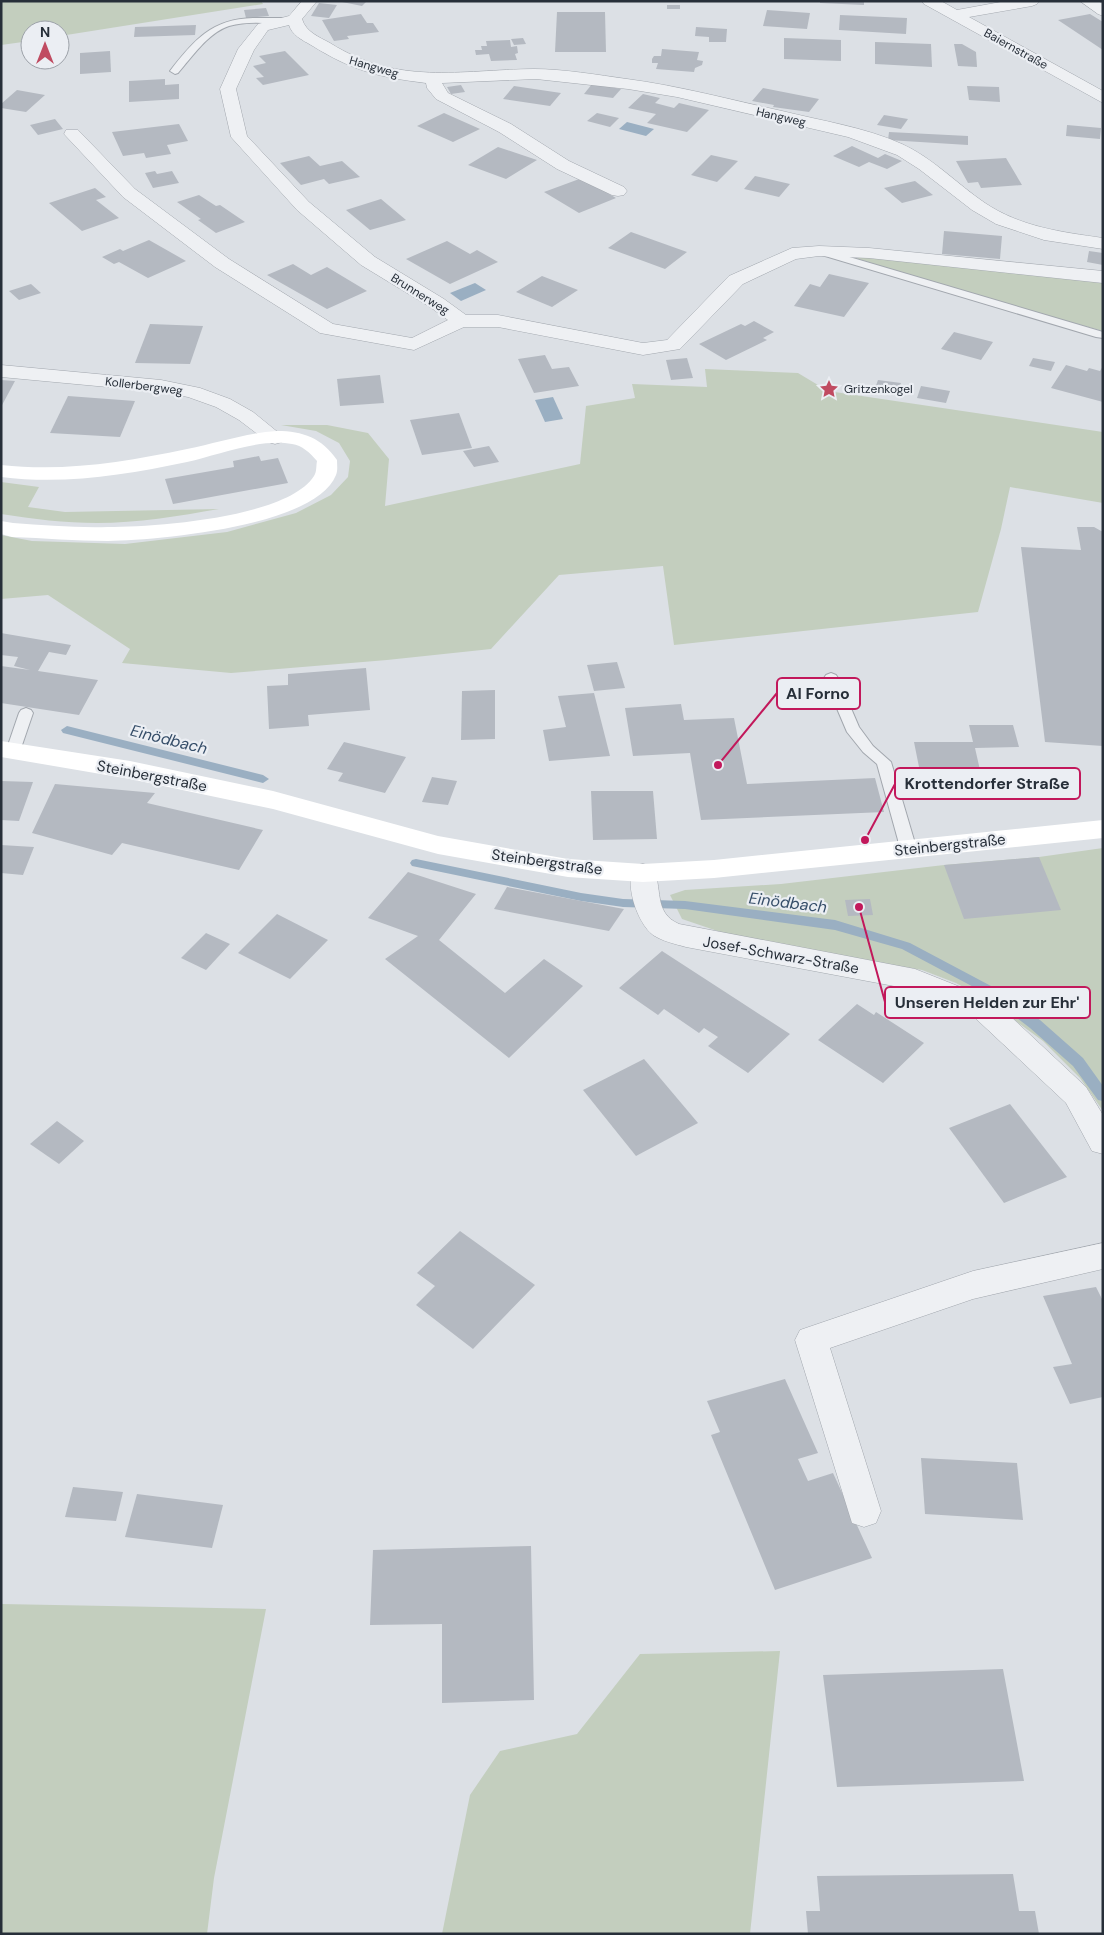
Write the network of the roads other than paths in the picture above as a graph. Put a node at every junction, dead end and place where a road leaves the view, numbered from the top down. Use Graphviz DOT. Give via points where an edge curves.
graph roads {
  1 [pos="310,1"];
  2 [pos="929,1"];
  3 [pos="1032,1"];
  4 [pos="1087,1"];
  5 [pos="1103,11"];
  6 [pos="956,15"];
  7 [pos="288,20"];
  8 [pos="174,71"];
  9 [pos="433,79"];
  10 [pos="1103,98"];
  11 [pos="72,134"];
  12 [pos="618,191"];
  13 [pos="1103,244"];
  14 [pos="819,251"];
  15 [pos="1103,277"];
  16 [pos="461,321"];
  17 [pos="1100,334"];
  18 [pos="1,371"];
  19 [pos="274,438"];
  20 [pos="1,471"];
  21 [pos="1,527"];
  22 [pos="831,678"];
  23 [pos="26,713"];
  24 [pos="7,750"];
  25 [pos="1103,829"];
  26 [pos="906,850"];
  27 [pos="644,881"];
  28 [pos="1103,1142"];
  29 [pos="1103,1256"];
  30 [pos="864,1511"];
  1 -- 7 [label="street"];
  2 -- 6 [label="street, Baiernstraße"];
  3 -- 6 [label="street"];
  4 -- 5 [label="street"];
  6 -- 10 [label="street, Baiernstraße"];
  7 -- 8 [label="lane" via="242,21 223,25"];
  7 -- 9 [label="street, Hangweg" via="341,57 370,68"];
  7 -- 16 [label="street, Brunnerweg" via="264,26 246,50 228,89 239,137 303,206 368,261"];
  9 -- 12 [label="street" via="442,96 504,128 563,165"];
  9 -- 13 [label="street, Hangweg" via="536,74 595,79 677,92 853,133 904,151 990,214 1020,228"];
  11 -- 16 [label="street, Brunnerweg" via="129,193 222,263 327,329 414,344"];
  14 -- 15 [label="street" via="869,253"];
  14 -- 16 [label="street" via="792,254 736,280 673,345 643,349 498,321"];
  14 -- 17 [label="lane"];
  18 -- 19 [label="street, Kollerbergweg" via="193,392 246,416"];
  19 -- 20 [label="main road" via="116,469 59,474"];
  19 -- 21 [label="main road" via="291,437 310,442 327,460 325,477 319,484 278,509 194,527 108,534"];
  22 -- 26 [label="lane" via="852,729 884,762"];
  23 -- 24 [label="lane"];
  24 -- 27 [label="main road, Steinbergstraße" via="130,770 273,800 438,845"];
  25 -- 26 [label="main road, Steinbergstraße"];
  26 -- 27 [label="main road, Steinbergstraße" via="714,869"];
  27 -- 28 [label="street, Josef-Schwarz-Straße" via="657,922 686,937 915,980 983,1008 1076,1095"];
  29 -- 30 [label="street" via="973,1285 811,1340"];
}
